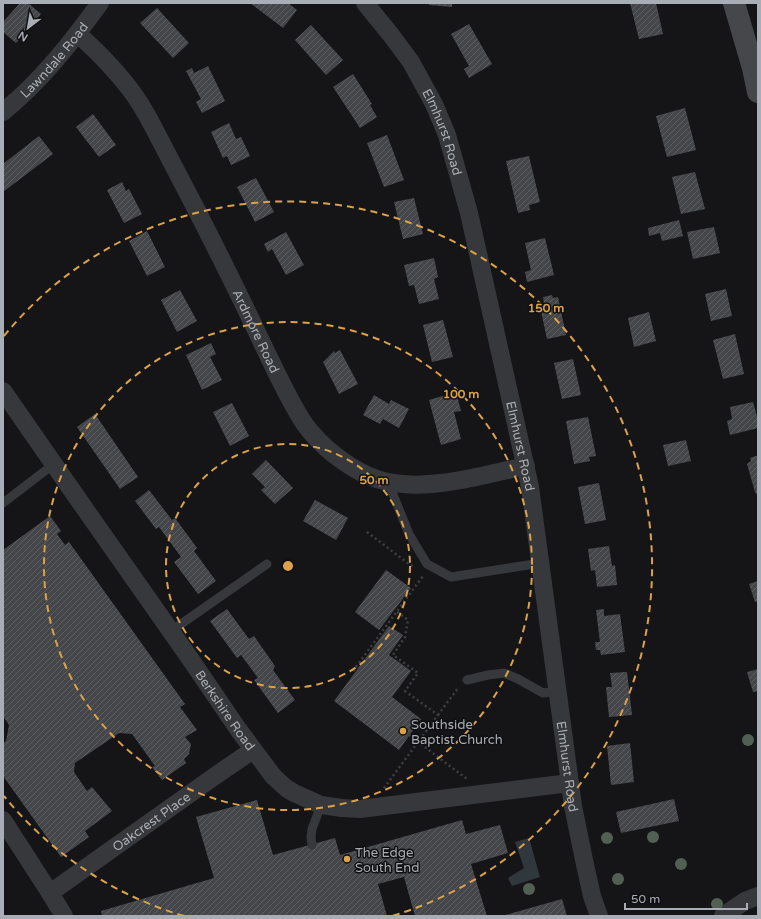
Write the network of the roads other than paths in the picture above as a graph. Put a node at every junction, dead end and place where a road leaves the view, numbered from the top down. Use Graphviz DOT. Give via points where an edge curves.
graph roads {
  1 [pos="100,3"];
  2 [pos="364,3"];
  3 [pos="734,3"];
  4 [pos="78,34"];
  5 [pos="753,50"];
  6 [pos="758,92"];
  7 [pos="3,112"];
  8 [pos="3,391"];
  9 [pos="54,464"];
  10 [pos="526,466"];
  11 [pos="388,482"];
  12 [pos="3,503"];
  13 [pos="541,563"];
  14 [pos="267,564"];
  15 [pos="171,631"];
  16 [pos="467,680"];
  17 [pos="558,691"];
  18 [pos="253,750"];
  19 [pos="570,783"];
  20 [pos="322,805"];
  21 [pos="3,820"];
  22 [pos="312,844"];
  23 [pos="50,893"];
  24 [pos="758,896"];
  25 [pos="733,913"];
  26 [pos="64,916"];
  27 [pos="599,916"];
  1 -- 4 [label="street, Lawndale Road"];
  2 -- 10 [label="street, Elmhurst Road" via="411,62 434,104 447,135 469,213"];
  3 -- 5 [label="street"];
  4 -- 7 [label="street, Lawndale Road" via="53,64"];
  4 -- 11 [label="street, Ardmore Road" via="110,65 145,111 280,382 301,419 324,447 349,466"];
  5 -- 6 [label="street"];
  8 -- 9 [label="street, Berkshire Road"];
  9 -- 12 [label="lane"];
  9 -- 15 [label="street, Berkshire Road"];
  10 -- 11 [label="street, Ardmore Road" via="428,485"];
  10 -- 13 [label="street, Elmhurst Road"];
  11 -- 13 [label="lane" via="409,534 427,564 451,577"];
  13 -- 17 [label="street, Elmhurst Road"];
  14 -- 15 [label="lane"];
  15 -- 18 [label="street, Berkshire Road"];
  16 -- 17 [label="lane" via="504,673 543,693"];
  17 -- 19 [label="street, Elmhurst Road"];
  18 -- 20 [label="street, Berkshire Road" via="286,788"];
  18 -- 23 [label="street, Oakcrest Place"];
  19 -- 20 [label="street, Berkshire Road" via="360,809"];
  19 -- 27 [label="street, Elmhurst Road" via="584,860"];
  20 -- 22 [label="lane" via="312,829"];
  21 -- 23 [label="street"];
  23 -- 26 [label="street"];
  24 -- 25 [label="street" via="745,901"];
}
